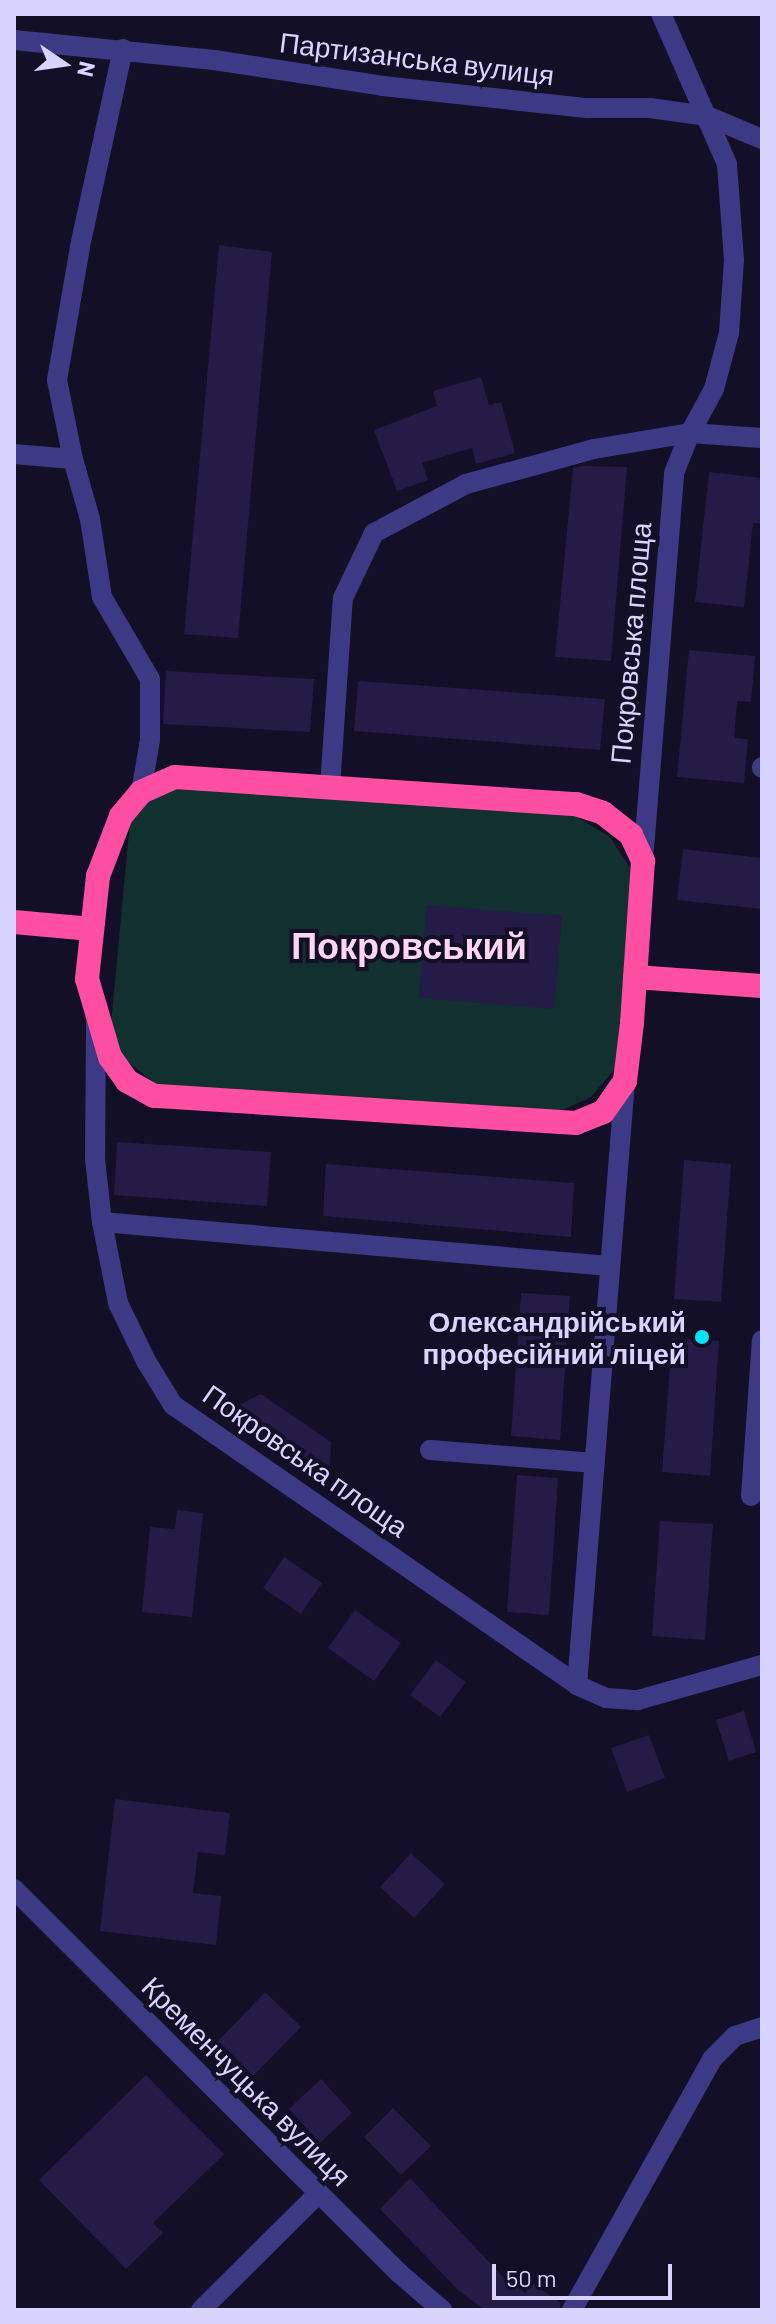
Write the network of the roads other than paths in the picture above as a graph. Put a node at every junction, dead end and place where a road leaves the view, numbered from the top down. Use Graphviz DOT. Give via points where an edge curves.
graph roads {
  1 [pos="661,14"];
  2 [pos="14,40"];
  3 [pos="123,49"];
  4 [pos="707,116"];
  5 [pos="762,139"];
  6 [pos="690,433"];
  7 [pos="762,438"];
  8 [pos="14,454"];
  9 [pos="73,459"];
  10 [pos="330,787"];
  11 [pos="141,792"];
  12 [pos="643,861"];
  13 [pos="14,922"];
  14 [pos="92,929"];
  15 [pos="635,977"];
  16 [pos="762,986"];
  17 [pos="96,1019"];
  18 [pos="625,1081"];
  19 [pos="102,1222"];
  20 [pos="609,1266"];
  21 [pos="762,1340"];
  22 [pos="430,1450"];
  23 [pos="594,1463"];
  24 [pos="751,1496"];
  25 [pos="762,1665"];
  26 [pos="577,1685"];
  27 [pos="14,1889"];
  28 [pos="762,2027"];
  29 [pos="319,2193"];
  30 [pos="201,2310"];
  31 [pos="442,2310"];
  32 [pos="572,2310"];
  1 -- 4 [label="street, Покровська площа"];
  2 -- 3 [label="street, Партизанська вулиця"];
  3 -- 4 [label="street, Партизанська вулиця" via="399,88"];
  3 -- 9 [label="street" via="57,380"];
  4 -- 5 [label="street, Партизанська вулиця"];
  4 -- 6 [label="street, Покровська площа" via="727,164 734,260 729,333 714,389"];
  6 -- 7 [label="street"];
  6 -- 10 [label="street" via="594,449 466,484 374,533 343,598"];
  6 -- 12 [label="street, Покровська площа" via="674,473"];
  8 -- 9 [label="street"];
  9 -- 11 [label="street" via="90,519 102,597 150,679 150,740"];
  10 -- 11 [label="highway" via="175,777"];
  10 -- 12 [label="highway" via="576,804 603,813 631,835"];
  11 -- 14 [label="highway, Покровська площа" via="121,816 98,876"];
  12 -- 15 [label="highway, Покровська площа"];
  13 -- 14 [label="highway"];
  14 -- 17 [label="highway, Покровська площа" via="87,979"];
  15 -- 16 [label="highway"];
  15 -- 18 [label="highway, Покровська площа"];
  17 -- 18 [label="highway, Покровська площа" via="110,1057 127,1081 154,1096 576,1123 603,1112"];
  17 -- 19 [label="street, Покровська площа" via="95,1159"];
  18 -- 20 [label="street, Покровська площа"];
  19 -- 20 [label="street"];
  19 -- 26 [label="street, Покровська площа" via="118,1303 173,1405"];
  20 -- 23 [label="street, Покровська площа"];
  21 -- 24 [label="street"];
  22 -- 23 [label="street"];
  23 -- 26 [label="street, Покровська площа"];
  25 -- 26 [label="street, Покровська площа" via="638,1700 606,1698"];
  27 -- 29 [label="street, Кременчуцька вулиця"];
  28 -- 32 [label="street" via="735,2036 712,2059"];
  29 -- 30 [label="street"];
  29 -- 31 [label="street, Кременчуцька вулиця"];
}
